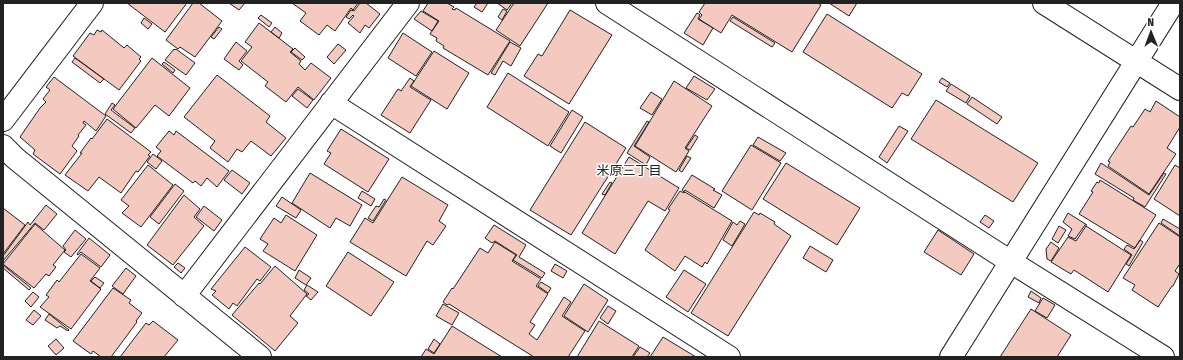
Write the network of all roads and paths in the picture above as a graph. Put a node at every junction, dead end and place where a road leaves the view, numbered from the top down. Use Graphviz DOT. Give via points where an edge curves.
graph roads {
  1 [pos="92,3"];
  2 [pos="408,3"];
  3 [pos="607,3"];
  4 [pos="1044,3"];
  5 [pos="1173,3"];
  6 [pos="1136,60"];
  7 [pos="1180,89"];
  8 [pos="331,103"];
  9 [pos="3,120"];
  10 [pos="3,146"];
  11 [pos="1011,262"];
  12 [pos="184,296"];
  13 [pos="260,357"];
  14 [pos="729,357"];
  15 [pos="951,357"];
  16 [pos="1162,357"];
  1 -- 9 [label="street"];
  2 -- 8 [label="street"];
  3 -- 11 [label="street"];
  4 -- 6 [label="street"];
  5 -- 6 [label="street"];
  6 -- 7 [label="street"];
  6 -- 11 [label="street"];
  8 -- 12 [label="street"];
  8 -- 14 [label="street"];
  10 -- 12 [label="street"];
  11 -- 15 [label="street"];
  11 -- 16 [label="street"];
  12 -- 13 [label="street"];
}
